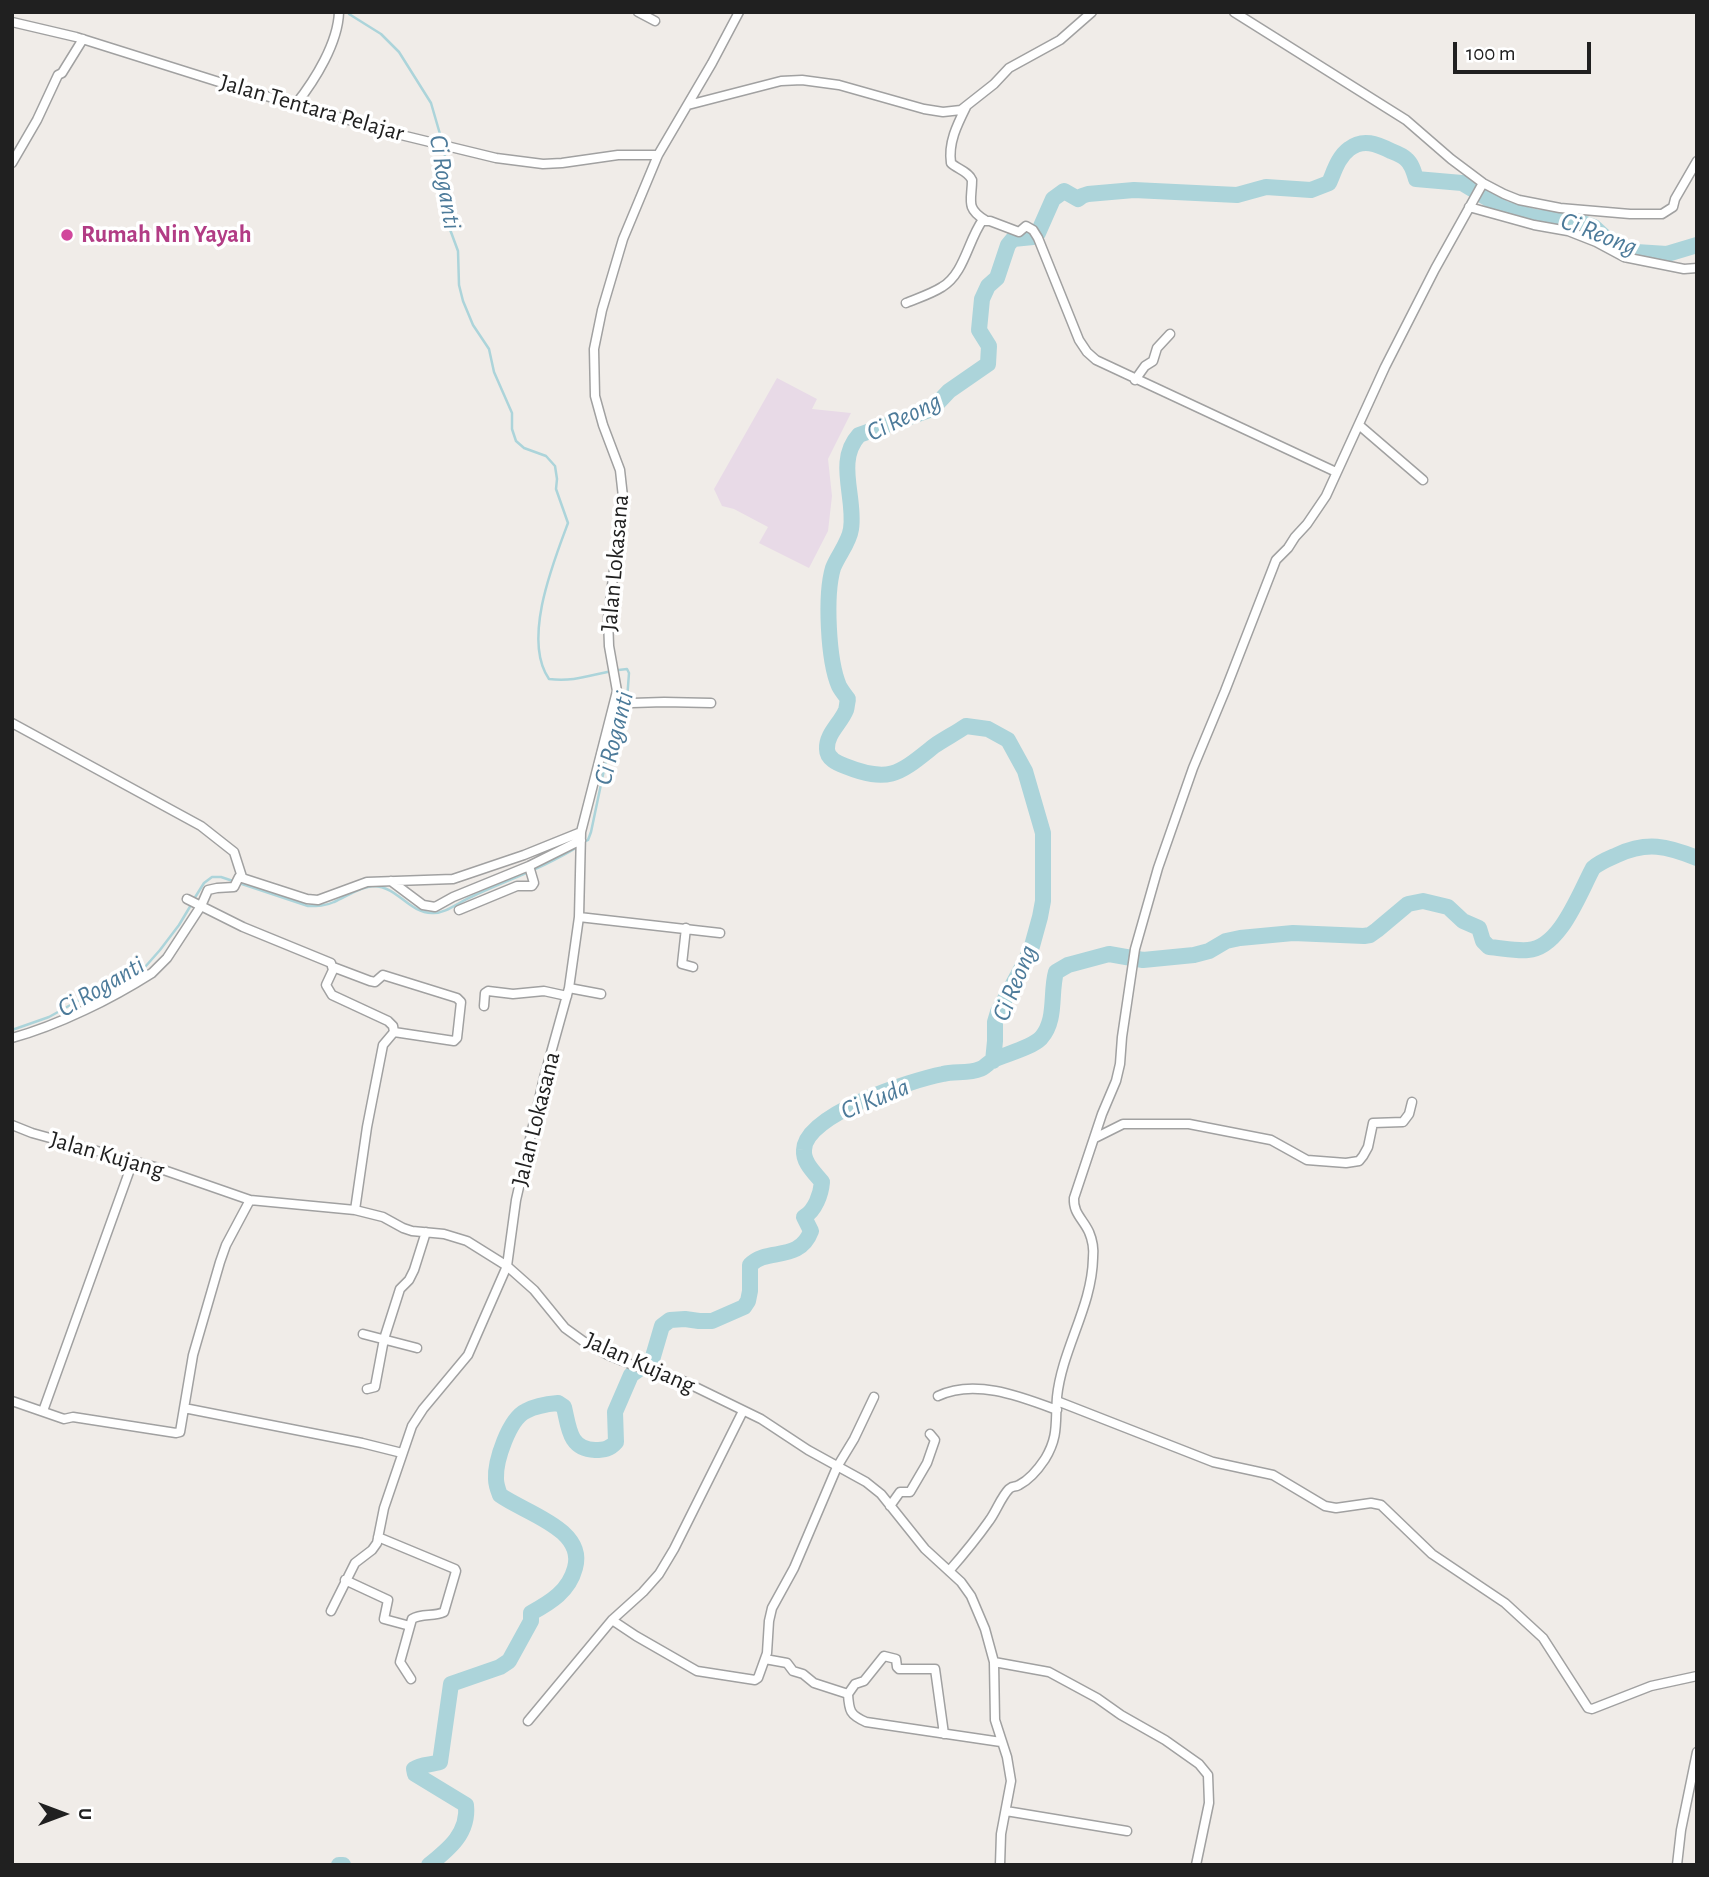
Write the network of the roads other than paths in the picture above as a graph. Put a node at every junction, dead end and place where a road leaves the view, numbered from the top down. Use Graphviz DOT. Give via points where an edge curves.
graph roads {
  1 [pos="339,12"];
  2 [pos="638,12"];
  3 [pos="738,12"];
  4 [pos="1092,12"];
  5 [pos="1234,12"];
  6 [pos="655,21"];
  7 [pos="12,22"];
  8 [pos="83,39"];
  9 [pos="296,104"];
  10 [pos="688,105"];
  11 [pos="966,107"];
  12 [pos="658,155"];
  13 [pos="1697,161"];
  14 [pos="12,163"];
  15 [pos="1481,186"];
  16 [pos="1470,205"];
  17 [pos="985,220"];
  18 [pos="1697,268"];
  19 [pos="906,303"];
  20 [pos="1170,334"];
  21 [pos="1135,380"];
  22 [pos="1359,425"];
  23 [pos="1336,472"];
  24 [pos="1423,480"];
  25 [pos="623,703"];
  26 [pos="711,703"];
  27 [pos="12,723"];
  28 [pos="581,836"];
  29 [pos="530,870"];
  30 [pos="239,880"];
  31 [pos="391,881"];
  32 [pos="194,903"];
  33 [pos="461,903"];
  34 [pos="579,918"];
  35 [pos="686,928"];
  36 [pos="720,933"];
  37 [pos="333,967"];
  38 [pos="692,967"];
  39 [pos="568,992"];
  40 [pos="601,993"];
  41 [pos="484,1006"];
  42 [pos="394,1032"];
  43 [pos="12,1038"];
  44 [pos="1412,1102"];
  45 [pos="12,1125"];
  46 [pos="1095,1138"];
  47 [pos="133,1161"];
  48 [pos="250,1200"];
  49 [pos="355,1210"];
  50 [pos="426,1232"];
  51 [pos="507,1266"];
  52 [pos="363,1334"];
  53 [pos="384,1339"];
  54 [pos="416,1348"];
  55 [pos="367,1389"];
  56 [pos="938,1396"];
  57 [pos="874,1397"];
  58 [pos="12,1401"];
  59 [pos="1057,1405"];
  60 [pos="184,1408"];
  61 [pos="743,1410"];
  62 [pos="43,1411"];
  63 [pos="930,1434"];
  64 [pos="402,1453"];
  65 [pos="838,1467"];
  66 [pos="890,1506"];
  67 [pos="378,1537"];
  68 [pos="949,1571"];
  69 [pos="345,1580"];
  70 [pos="331,1611"];
  71 [pos="612,1620"];
  72 [pos="410,1626"];
  73 [pos="765,1658"];
  74 [pos="994,1662"];
  75 [pos="1697,1676"];
  76 [pos="411,1679"];
  77 [pos="848,1694"];
  78 [pos="528,1721"];
  79 [pos="944,1734"];
  80 [pos="1001,1742"];
  81 [pos="1697,1752"];
  82 [pos="1006,1811"];
  83 [pos="1127,1831"];
  84 [pos="1000,1865"];
  85 [pos="1196,1865"];
  86 [pos="1677,1865"];
  1 -- 9 [label="street" via="333,40"];
  2 -- 6 [label="street"];
  3 -- 10 [label="street, Jalan Lokasana"];
  4 -- 11 [label="street" via="1060,40 1009,68"];
  5 -- 15 [label="street" via="1406,120"];
  7 -- 8 [label="street, Jalan Tentara Pelajar"];
  8 -- 9 [label="street, Jalan Tentara Pelajar"];
  8 -- 14 [label="street" via="58,75"];
  9 -- 12 [label="street, Jalan Tentara Pelajar" via="496,158 543,164"];
  10 -- 11 [label="street" via="781,81 802,80 839,85 924,109 943,112"];
  10 -- 12 [label="street, Jalan Lokasana"];
  11 -- 17 [label="street" via="951,145 951,163 970,176 971,209"];
  12 -- 25 [label="street, Jalan Lokasana" via="623,239 594,349 595,396 623,483 608,618 608,646"];
  13 -- 15 [label="street" via="1673,208 1662,214 1560,208"];
  15 -- 16 [label="street"];
  16 -- 18 [label="street" via="1568,231 1624,257"];
  16 -- 22 [label="street"];
  17 -- 19 [label="street" via="949,282"];
  17 -- 21 [label="street" via="1019,232 1026,226 1036,234 1083,346 1096,360"];
  20 -- 21 [label="street"];
  21 -- 23 [label="street"];
  22 -- 23 [label="street"];
  22 -- 24 [label="street"];
  23 -- 46 [label="street" via="1314,515 1276,559 1193,768 1136,949 1120,1064"];
  25 -- 26 [label="street"];
  25 -- 28 [label="street, Jalan Lokasana" via="610,715"];
  27 -- 30 [label="street" via="201,826 234,852"];
  28 -- 29 [label="street"];
  28 -- 31 [label="street" via="453,879"];
  28 -- 34 [label="street, Jalan Lokasana"];
  29 -- 33 [label="street"];
  29 -- 33 [label="street" via="533,886 517,886"];
  30 -- 31 [label="street" via="313,900 362,883"];
  30 -- 32 [label="street" via="208,890"];
  31 -- 33 [label="street" via="428,907"];
  32 -- 37 [label="street" via="327,960"];
  32 -- 43 [label="street" via="167,958 152,973 91,1006"];
  34 -- 35 [label="street"];
  34 -- 39 [label="street, Jalan Lokasana"];
  35 -- 36 [label="street"];
  35 -- 38 [label="street" via="682,964"];
  37 -- 42 [label="street" via="326,985 332,995 388,1021"];
  37 -- 42 [label="street" via="375,982 383,975 461,1002 454,1041"];
  39 -- 40 [label="street"];
  39 -- 41 [label="street" via="488,991"];
  39 -- 51 [label="street, Jalan Lokasana" via="516,1200"];
  42 -- 49 [label="street" via="383,1045"];
  44 -- 46 [label="street" via="1404,1122 1373,1124 1363,1156 1346,1163 1307,1160 1271,1140 1189,1124 1123,1124"];
  45 -- 47 [label="street, Jalan Kujang"];
  46 -- 59 [label="street" via="1074,1206 1092,1240 1091,1286 1064,1363"];
  47 -- 48 [label="street, Jalan Kujang"];
  47 -- 62 [label="street"];
  48 -- 49 [label="street, Jalan Kujang"];
  48 -- 60 [label="street" via="220,1262 193,1355"];
  49 -- 50 [label="street, Jalan Kujang"];
  50 -- 51 [label="street, Jalan Kujang" via="467,1241"];
  50 -- 53 [label="street"];
  51 -- 61 [label="street, Jalan Kujang" via="583,1341"];
  51 -- 64 [label="street, Jalan Lokasana" via="468,1356 417,1418"];
  52 -- 53 [label="street"];
  53 -- 54 [label="street"];
  53 -- 55 [label="street" via="377,1382"];
  56 -- 59 [label="street" via="947,1391 983,1390"];
  57 -- 65 [label="street"];
  58 -- 62 [label="street"];
  59 -- 68 [label="street" via="1055,1440 1045,1459 1036,1472 1009,1489"];
  59 -- 75 [label="street" via="1213,1462 1273,1475 1325,1506 1381,1505 1432,1554 1505,1602 1543,1638 1588,1708"];
  60 -- 62 [label="street" via="180,1432 176,1433 64,1419"];
  60 -- 64 [label="street"];
  61 -- 65 [label="street, Jalan Kujang"];
  61 -- 71 [label="street" via="659,1574"];
  63 -- 66 [label="street" via="935,1440 920,1477 910,1492 900,1492"];
  64 -- 67 [label="street, Jalan Lokasana"];
  65 -- 66 [label="street, Jalan Kujang" via="866,1482"];
  65 -- 73 [label="street" via="772,1608"];
  66 -- 68 [label="street, Jalan Kujang"];
  67 -- 69 [label="street" via="375,1547 355,1563"];
  67 -- 72 [label="street" via="456,1571 444,1612 418,1616"];
  68 -- 74 [label="street, Jalan Kujang" via="979,1612"];
  69 -- 70 [label="street"];
  69 -- 72 [label="street" via="388,1600 386,1620"];
  71 -- 73 [label="street" via="697,1671 755,1680"];
  71 -- 78 [label="street"];
  72 -- 76 [label="street" via="400,1662"];
  73 -- 77 [label="street" via="787,1663 814,1683"];
  74 -- 80 [label="street, Jalan Kujang" via="995,1720"];
  74 -- 85 [label="street" via="1049,1672 1199,1764 1208,1776 1209,1803"];
  77 -- 79 [label="street" via="851,1713 866,1722"];
  77 -- 79 [label="street" via="884,1656 896,1658 899,1669 935,1669"];
  79 -- 80 [label="street"];
  80 -- 82 [label="street, Jalan Kujang" via="1011,1780"];
  81 -- 86 [label="street"];
  82 -- 83 [label="street"];
  82 -- 84 [label="street, Jalan Kujang"];
}
